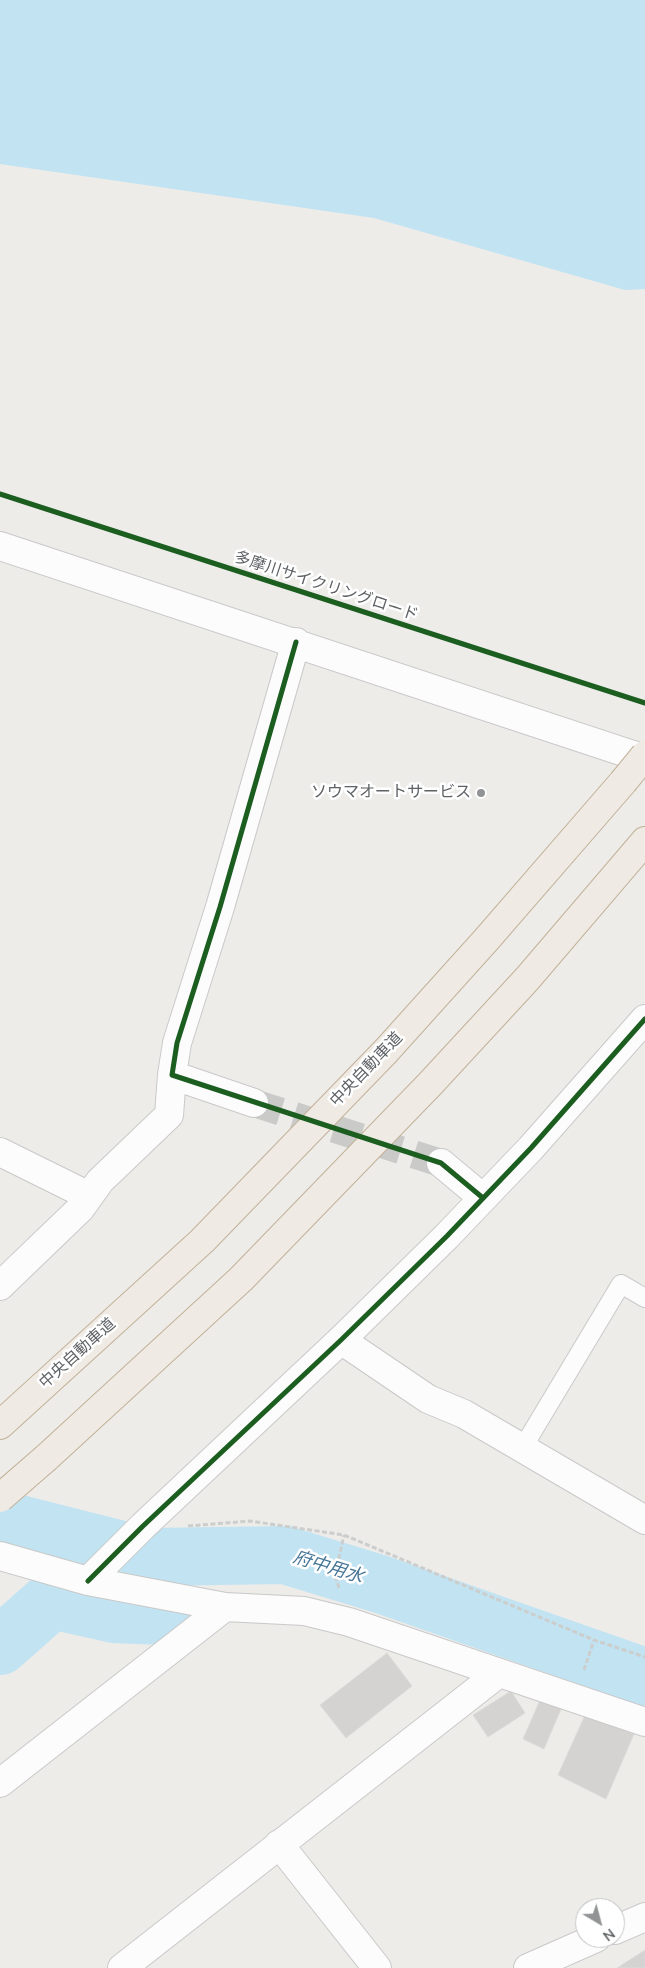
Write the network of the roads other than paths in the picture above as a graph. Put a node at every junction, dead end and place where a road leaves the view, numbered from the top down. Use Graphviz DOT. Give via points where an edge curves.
graph roads {
  1 [pos="0,546"];
  2 [pos="296,642"];
  3 [pos="645,755"];
  4 [pos="645,758"];
  5 [pos="645,841"];
  6 [pos="645,1019"];
  7 [pos="172,1075"];
  8 [pos="254,1102"];
  9 [pos="0,1152"];
  10 [pos="441,1163"];
  11 [pos="89,1196"];
  12 [pos="483,1198"];
  13 [pos="0,1286"];
  14 [pos="645,1298"];
  15 [pos="341,1340"];
  16 [pos="0,1425"];
  17 [pos="522,1449"];
  18 [pos="0,1498"];
  19 [pos="645,1520"];
  20 [pos="0,1556"];
  21 [pos="94,1574"];
  22 [pos="225,1607"];
  23 [pos="499,1673"];
  24 [pos="645,1722"];
  25 [pos="0,1783"];
  26 [pos="279,1844"];
  27 [pos="645,1917"];
  28 [pos="625,1926"];
  29 [pos="575,1947"];
  30 [pos="122,1968"];
  31 [pos="377,1968"];
  32 [pos="528,1968"];
  1 -- 2 [label="street"];
  2 -- 4 [label="street"];
  2 -- 7 [label="street" via="220,907 177,1043"];
  3 -- 16 [label="highway, 中央自動車道, bridge" via="386,1051 216,1227"];
  5 -- 18 [label="highway, bridge" via="436,1077 254,1266"];
  6 -- 12 [label="street"];
  7 -- 8 [label="street"];
  7 -- 11 [label="street" via="169,1115 100,1181"];
  9 -- 11 [label="street"];
  10 -- 12 [label="street"];
  11 -- 13 [label="street" via="80,1210"];
  12 -- 15 [label="street"];
  14 -- 17 [label="lane" via="621,1284"];
  15 -- 17 [label="street" via="428,1399 464,1414"];
  15 -- 21 [label="street"];
  17 -- 19 [label="street"];
  20 -- 21 [label="street"];
  21 -- 22 [label="street"];
  22 -- 23 [label="street" via="304,1611 349,1622"];
  22 -- 25 [label="street"];
  23 -- 24 [label="street"];
  23 -- 26 [label="street"];
  26 -- 30 [label="street"];
  26 -- 31 [label="street"];
  27 -- 28 [label="street"];
  29 -- 32 [label="street"];
}
